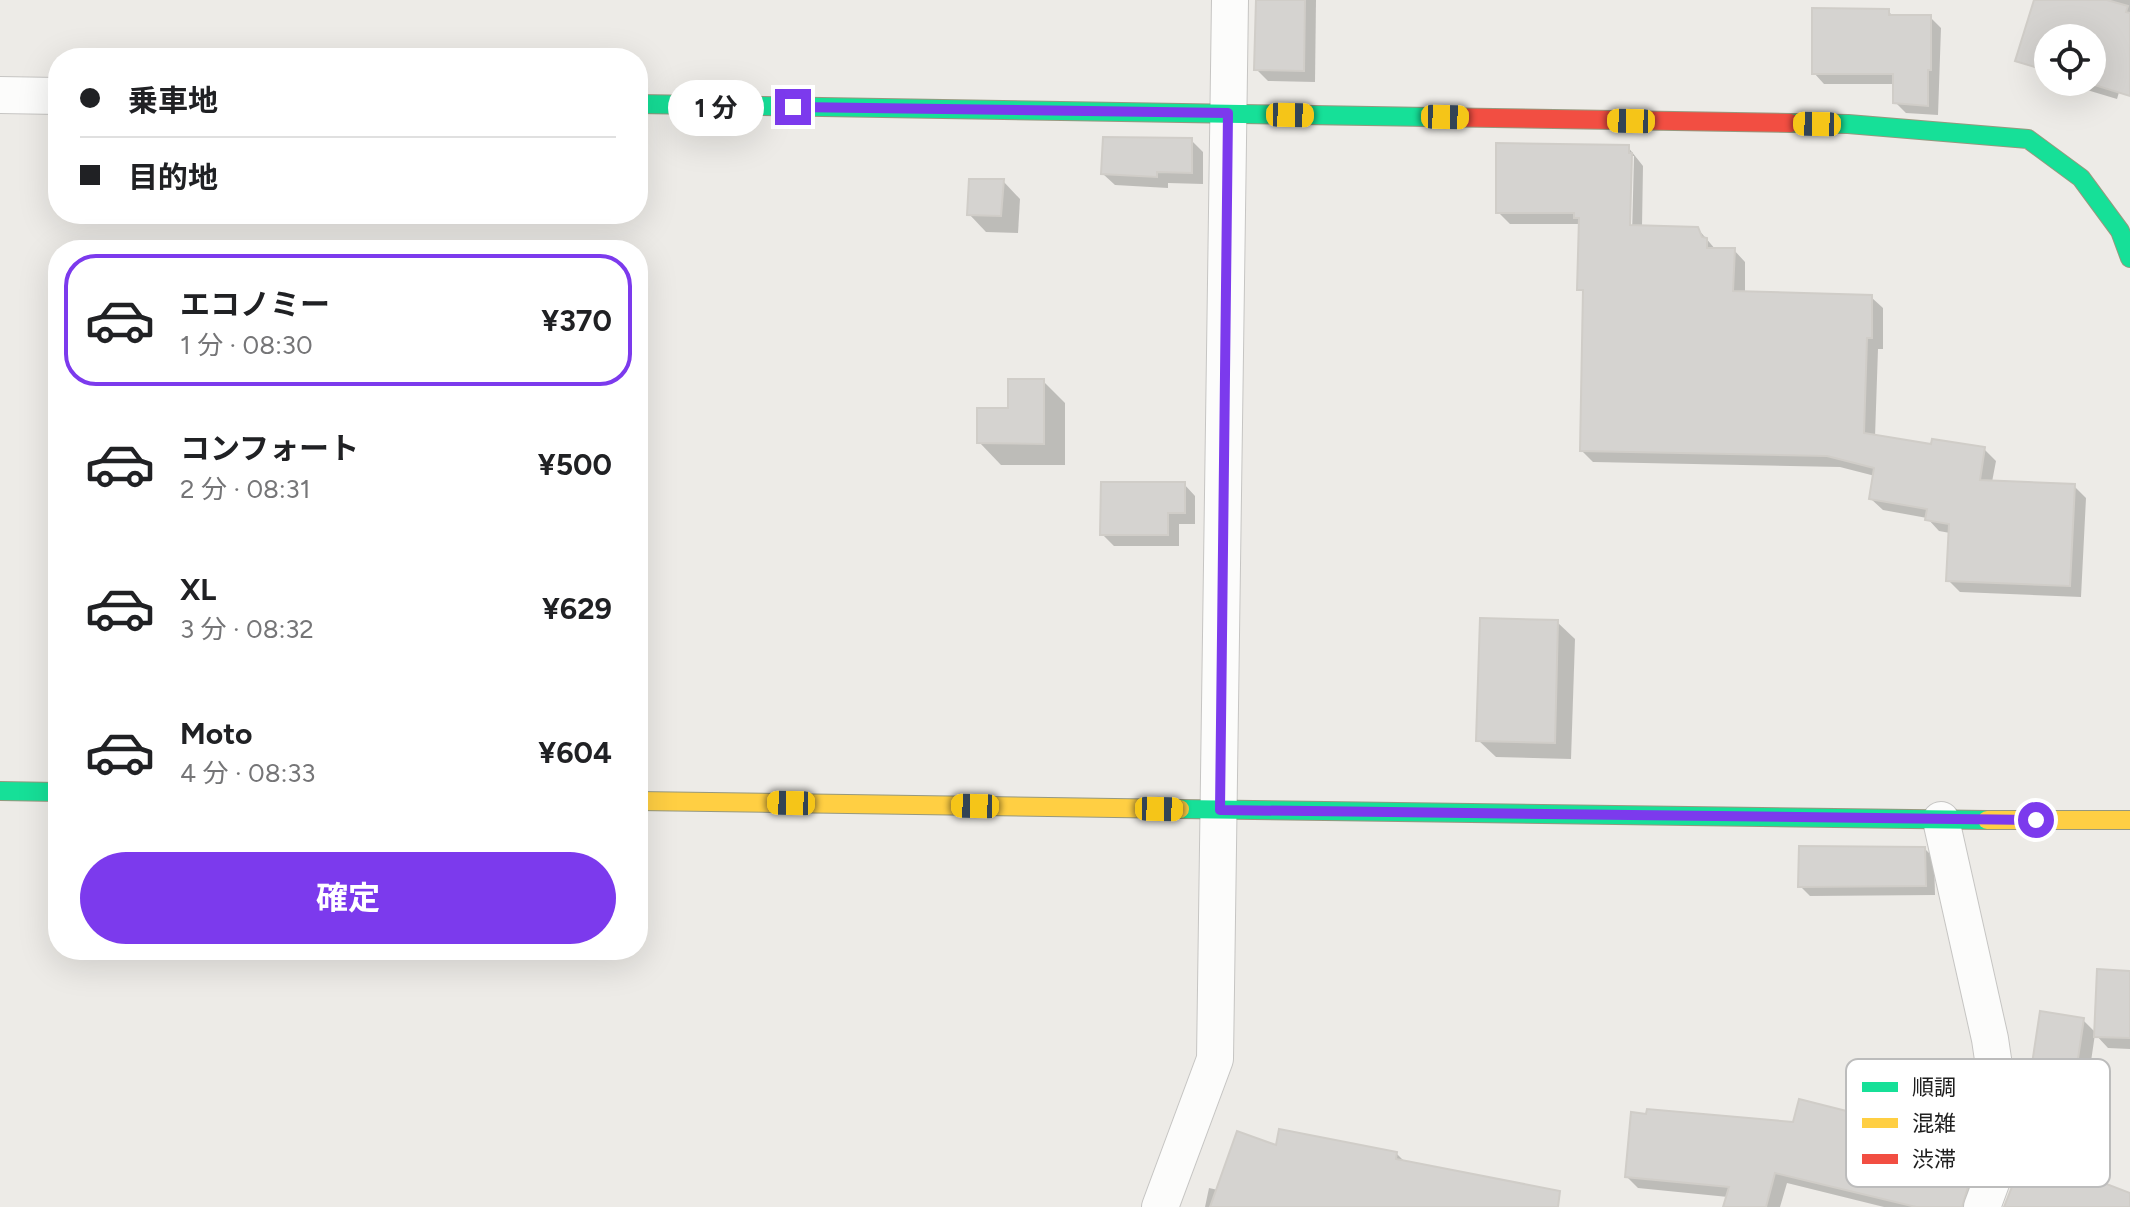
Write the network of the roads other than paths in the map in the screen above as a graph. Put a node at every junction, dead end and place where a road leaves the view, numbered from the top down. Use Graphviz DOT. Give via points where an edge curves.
graph roads {
  1 [pos="1230,0"];
  2 [pos="0,95"];
  3 [pos="48,96"];
  4 [pos="648,104"];
  5 [pos="1228,113"];
  6 [pos="2130,258"];
  7 [pos="0,791"];
  8 [pos="48,792"];
  9 [pos="648,801"];
  10 [pos="1220,810"];
  11 [pos="1941,820"];
  12 [pos="2130,820"];
  13 [pos="1993,1059"];
  14 [pos="1989,1187"];
  15 [pos="1160,1207"];
  16 [pos="1982,1207"];
  1 -- 5 [label="street"];
  2 -- 3 [label="street"];
  4 -- 5 [label="street"];
  5 -- 6 [label="street" via="1848,124 2028,139 2081,178 2120,231"];
  5 -- 10 [label="street"];
  7 -- 8 [label="street"];
  9 -- 10 [label="street"];
  10 -- 11 [label="street"];
  10 -- 15 [label="street" via="1215,1059"];
  11 -- 12 [label="street"];
  11 -- 13 [label="street"];
  14 -- 16 [label="street"];
}
